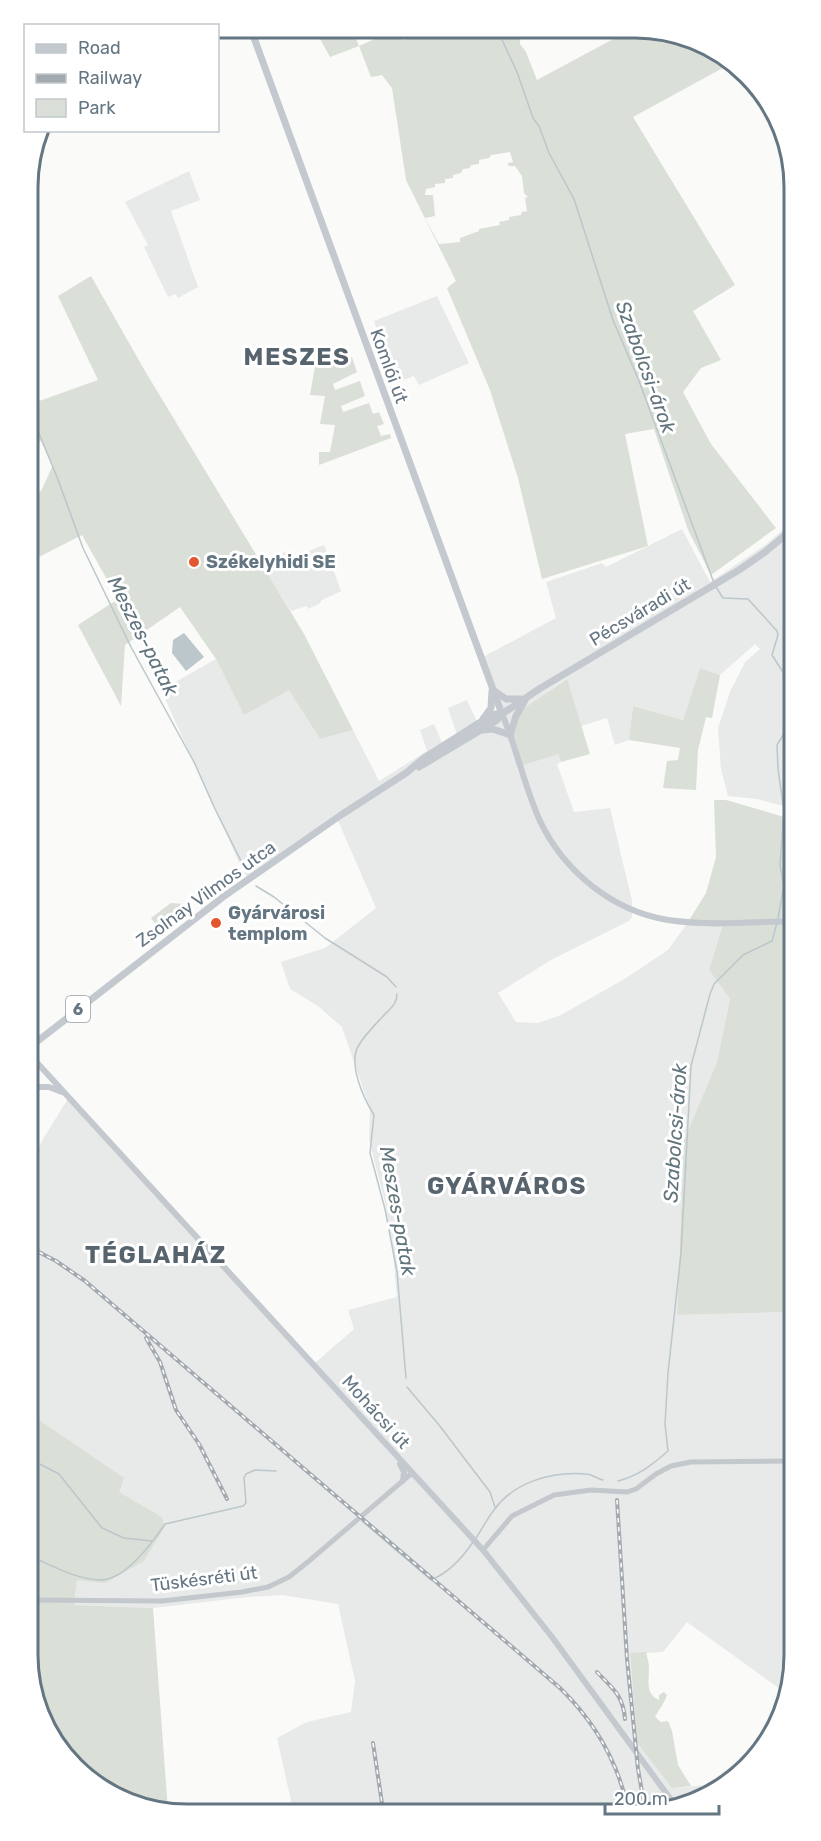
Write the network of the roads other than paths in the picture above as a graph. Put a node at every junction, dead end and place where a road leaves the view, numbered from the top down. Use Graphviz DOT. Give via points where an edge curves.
graph roads {
  1 [pos="254,38"];
  2 [pos="784,536"];
  3 [pos="491,685"];
  4 [pos="527,698"];
  5 [pos="501,714"];
  6 [pos="480,727"];
  7 [pos="510,735"];
  8 [pos="784,921"];
  9 [pos="38,1041"];
  10 [pos="38,1064"];
  11 [pos="53,1080"];
  12 [pos="38,1087"];
  13 [pos="42,1087"];
  14 [pos="64,1092"];
  15 [pos="394,1454"];
  16 [pos="783,1461"];
  17 [pos="412,1473"];
  18 [pos="403,1481"];
  19 [pos="481,1547"];
  20 [pos="38,1600"];
  21 [pos="670,1799"];
  1 -- 3 [label="main road, Komlói út"];
  2 -- 4 [label="main road, Pécsváradi út / 6" via="715,585"];
  3 -- 4 [label="main road" via="503,698"];
  3 -- 5 [label="main road, Komlói út"];
  3 -- 6 [label="main road" via="491,708"];
  4 -- 5 [label="main road, Pécsváradi út / 6"];
  4 -- 7 [label="main road"];
  5 -- 6 [label="main road, Zsolnay Vilmos utca / 6" via="495,714"];
  5 -- 7 [label="main road"];
  6 -- 7 [label="main road"];
  6 -- 9 [label="main road, Zsolnay Vilmos utca / 6" via="340,815 215,903"];
  7 -- 8 [label="main road" via="539,819 551,841 571,867 596,889 623,905 683,922"];
  10 -- 11 [label="main road, Mohácsi út"];
  11 -- 13 [label="main road"];
  11 -- 14 [label="main road, Mohácsi út"];
  12 -- 13 [label="main road"];
  13 -- 14 [label="main road"];
  14 -- 15 [label="main road, Mohácsi út"];
  15 -- 17 [label="main road, Mohácsi út"];
  15 -- 18 [label="main road" via="403,1469"];
  16 -- 19 [label="street" via="691,1462 671,1466 633,1490 554,1495 512,1516"];
  17 -- 18 [label="street, Tüskésréti út"];
  17 -- 19 [label="main road, Mohácsi út"];
  18 -- 20 [label="street, Tüskésréti út" via="289,1576 261,1589 162,1601"];
  19 -- 21 [label="main road, Mohácsi út"];
}
